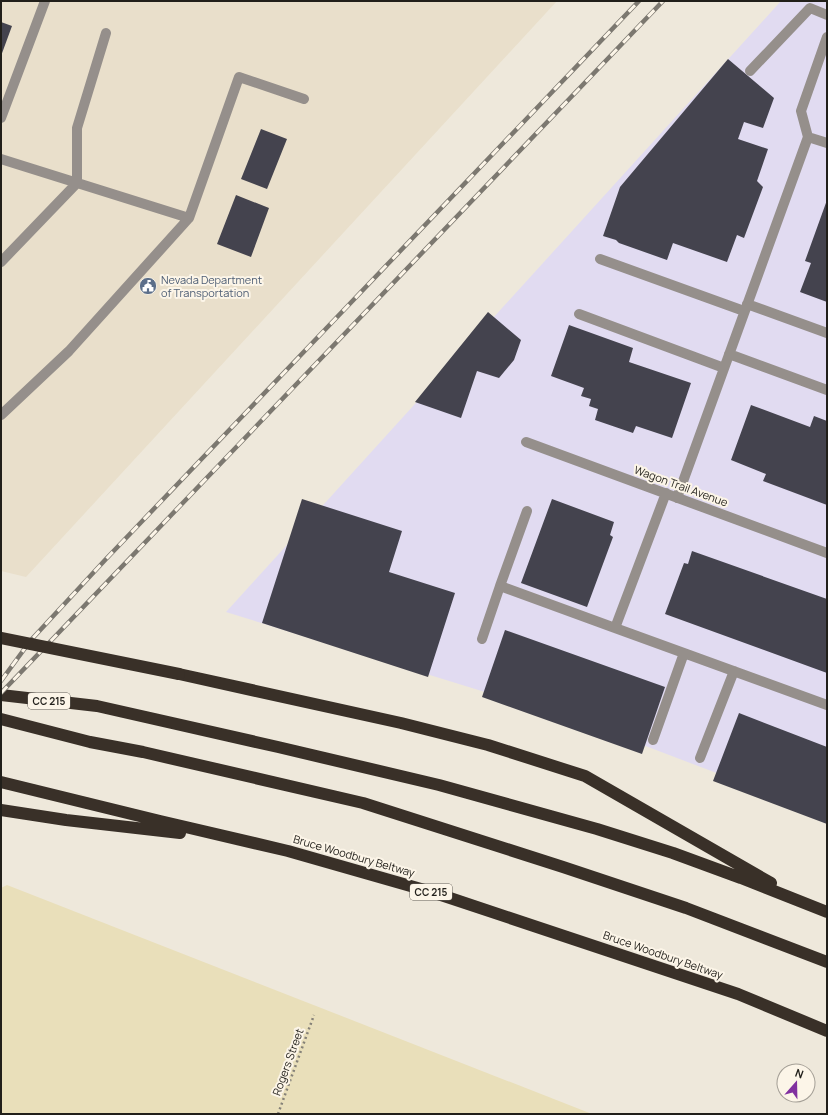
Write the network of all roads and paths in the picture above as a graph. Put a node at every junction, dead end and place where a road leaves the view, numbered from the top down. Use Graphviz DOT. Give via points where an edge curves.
graph roads {
  1 [pos="45,1"];
  2 [pos="827,15"];
  3 [pos="106,33"];
  4 [pos="827,37"];
  5 [pos="750,71"];
  6 [pos="304,99"];
  7 [pos="1,118"];
  8 [pos="808,136"];
  9 [pos="827,143"];
  10 [pos="1,159"];
  11 [pos="77,183"];
  12 [pos="188,218"];
  13 [pos="600,259"];
  14 [pos="1,262"];
  15 [pos="746,308"];
  16 [pos="579,314"];
  17 [pos="827,333"];
  18 [pos="729,354"];
  19 [pos="724,368"];
  20 [pos="827,390"];
  21 [pos="1,415"];
  22 [pos="526,442"];
  23 [pos="666,493"];
  24 [pos="678,498"];
  25 [pos="527,511"];
  26 [pos="827,552"];
  27 [pos="500,586"];
  28 [pos="615,628"];
  29 [pos="1,638"];
  30 [pos="482,639"];
  31 [pos="684,653"];
  32 [pos="734,671"];
  33 [pos="1,695"];
  34 [pos="827,705"];
  35 [pos="1,719"];
  36 [pos="654,740"];
  37 [pos="700,758"];
  38 [pos="1,782"];
  39 [pos="2,810"];
  40 [pos="237,839"];
  41 [pos="808,904"];
  42 [pos="827,912"];
  43 [pos="827,962"];
  44 [pos="314,1015"];
  45 [pos="827,1031"];
  46 [pos="278,1114"];
  1 -- 7 [label="street"];
  2 -- 5 [label="street" via="810,8"];
  3 -- 11 [label="street" via="77,128"];
  4 -- 8 [label="street" via="801,112"];
  6 -- 12 [label="street" via="239,77"];
  8 -- 9 [label="street"];
  8 -- 15 [label="street"];
  10 -- 11 [label="street"];
  11 -- 12 [label="street"];
  11 -- 14 [label="street"];
  12 -- 21 [label="street" via="69,351"];
  13 -- 15 [label="street"];
  15 -- 17 [label="street"];
  15 -- 18 [label="street"];
  16 -- 19 [label="street"];
  18 -- 19 [label="street"];
  18 -- 20 [label="street"];
  19 -- 24 [label="street"];
  22 -- 23 [label="street, Wagon Trail Avenue"];
  23 -- 24 [label="street, Wagon Trail Avenue"];
  23 -- 28 [label="street"];
  24 -- 26 [label="street, Wagon Trail Avenue"];
  25 -- 27 [label="street"];
  27 -- 28 [label="street"];
  27 -- 30 [label="street"];
  28 -- 31 [label="street"];
  29 -- 41 [label="highway, bridge" via="401,723 488,745 585,776"];
  31 -- 32 [label="street"];
  31 -- 36 [label="street"];
  32 -- 34 [label="street"];
  32 -- 37 [label="street"];
  33 -- 41 [label="highway, CC 215" via="97,706 438,786 582,824 673,853"];
  35 -- 43 [label="highway, CC 215" via="90,742 362,803 686,908"];
  38 -- 40 [label="highway, Bruce Woodbury Beltway / CC 215"];
  39 -- 40 [label="highway" via="66,820"];
  40 -- 45 [label="highway, Bruce Woodbury Beltway / CC 215" via="435,893 738,994"];
  41 -- 42 [label="highway, CC 215"];
  44 -- 46 [label="path, Rogers Street"];
}
